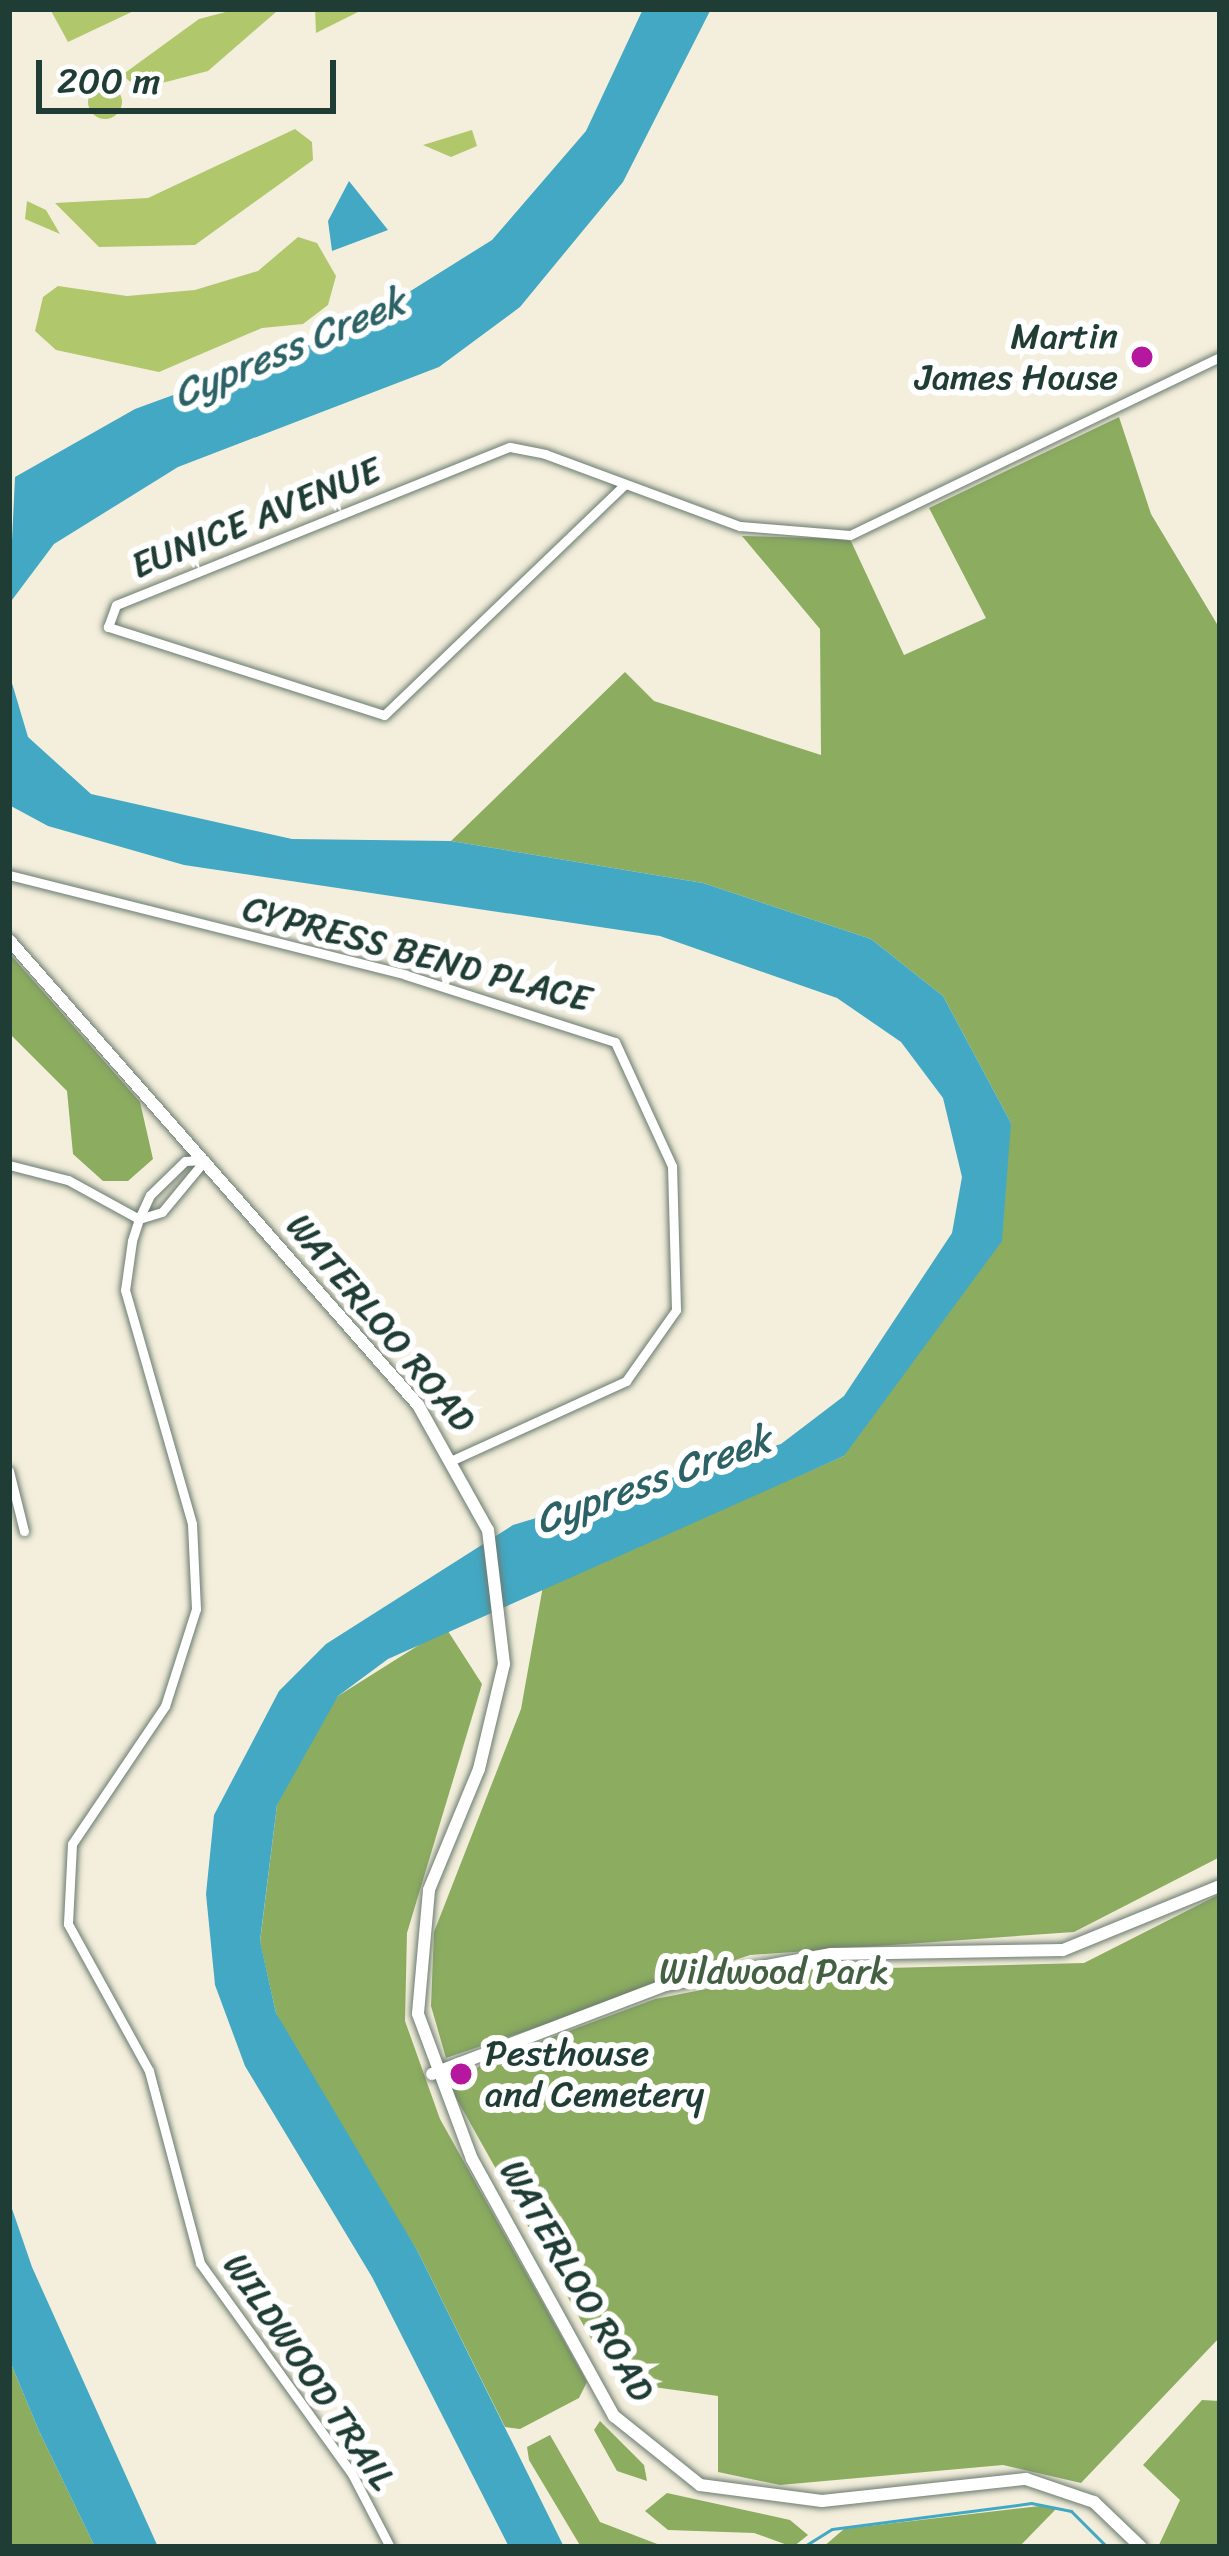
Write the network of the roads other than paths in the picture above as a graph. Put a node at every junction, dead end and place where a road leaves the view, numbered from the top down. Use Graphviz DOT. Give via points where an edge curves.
graph roads {
  1 [pos="1220,357"];
  2 [pos="624,485"];
  3 [pos="9,874"];
  4 [pos="9,940"];
  5 [pos="205,1160"];
  6 [pos="9,1165"];
  7 [pos="139,1219"];
  8 [pos="455,1459"];
  9 [pos="9,1471"];
  10 [pos="24,1531"];
  11 [pos="1220,1886"];
  12 [pos="431,2074"];
  13 [pos="390,2547"];
  14 [pos="1141,2547"];
  1 -- 2 [label="street" via="850,535 740,526"];
  2 -- 2 [label="street, EUNICE AVENUE" via="522,448 487,452 116,605 108,627 384,715"];
  3 -- 8 [label="street, CYPRESS BEND PLACE" via="406,975 615,1042 672,1166 676,1310 626,1381"];
  4 -- 5 [label="street, WATERLOO ROAD"];
  5 -- 7 [label="street" via="162,1212"];
  5 -- 7 [label="street, WILDWOOD TRAIL" via="166,1177"];
  5 -- 8 [label="street, WATERLOO ROAD"];
  6 -- 7 [label="street" via="68,1180"];
  7 -- 13 [label="street, WILDWOOD TRAIL" via="125,1290 131,1339 192,1524 196,1609 165,1706 72,1844 68,1924 149,2071 200,2263 348,2469"];
  8 -- 12 [label="street, WATERLOO ROAD" via="500,1576 504,1641 479,1769 422,1924 418,2014"];
  9 -- 10 [label="street"];
  11 -- 12 [label="street" via="1063,1950 831,1954 664,1985"];
  12 -- 14 [label="street, WATERLOO ROAD" via="614,2416 673,2473 736,2494 822,2501 1026,2479 1094,2502"];
}
